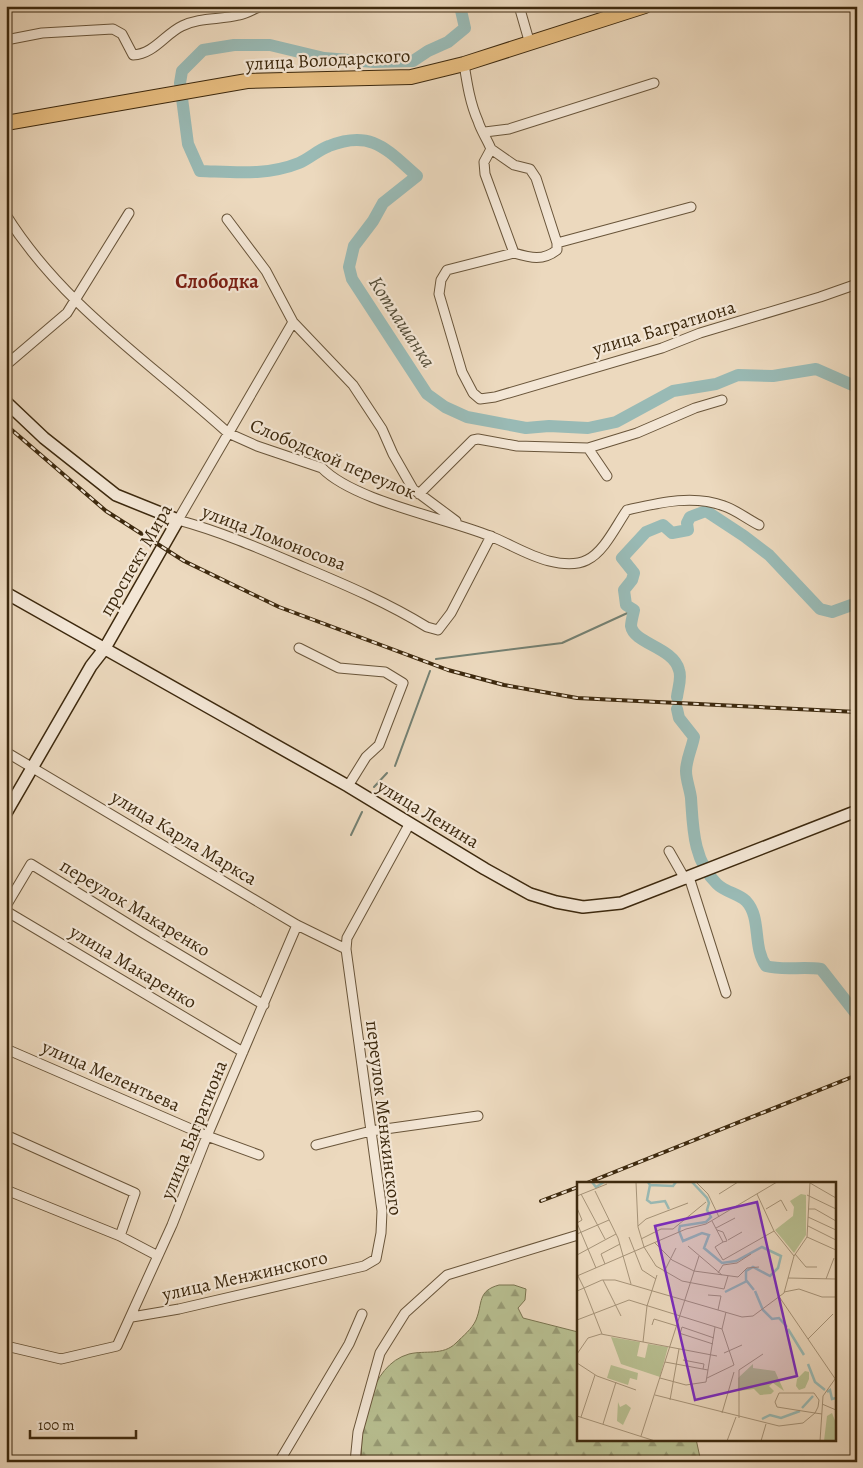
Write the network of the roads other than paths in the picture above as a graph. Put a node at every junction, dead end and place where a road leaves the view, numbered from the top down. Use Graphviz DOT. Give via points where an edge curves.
graph roads {
  1 [pos="261,6"];
  2 [pos="519,6"];
  3 [pos="645,6"];
  4 [pos="6,40"];
  5 [pos="530,44"];
  6 [pos="464,64"];
  7 [pos="654,83"];
  8 [pos="6,123"];
  9 [pos="485,132"];
  10 [pos="491,149"];
  11 [pos="691,206"];
  12 [pos="129,213"];
  13 [pos="6,216"];
  14 [pos="227,219"];
  15 [pos="558,243"];
  16 [pos="514,252"];
  17 [pos="857,284"];
  18 [pos="74,302"];
  19 [pos="293,322"];
  20 [pos="6,365"];
  21 [pos="722,400"];
  22 [pos="6,402"];
  23 [pos="228,433"];
  24 [pos="588,448"];
  25 [pos="607,476"];
  26 [pos="419,494"];
  27 [pos="178,520"];
  28 [pos="758,525"];
  29 [pos="465,527"];
  30 [pos="490,536"];
  31 [pos="6,593"];
  32 [pos="105,648"];
  33 [pos="299,648"];
  34 [pos="6,752"];
  35 [pos="32,767"];
  36 [pos="348,786"];
  37 [pos="857,811"];
  38 [pos="6,813"];
  39 [pos="410,823"];
  40 [pos="668,851"];
  41 [pos="691,877"];
  42 [pos="6,906"];
  43 [pos="6,911"];
  44 [pos="297,925"];
  45 [pos="346,950"];
  46 [pos="726,993"];
  47 [pos="264,1004"];
  48 [pos="6,1049"];
  49 [pos="243,1052"];
  50 [pos="478,1116"];
  51 [pos="372,1131"];
  52 [pos="6,1135"];
  53 [pos="207,1136"];
  54 [pos="316,1145"];
  55 [pos="259,1155"];
  56 [pos="6,1190"];
  57 [pos="577,1235"];
  58 [pos="120,1236"];
  59 [pos="158,1256"];
  60 [pos="364,1266"];
  61 [pos="362,1314"];
  62 [pos="132,1317"];
  63 [pos="6,1346"];
  64 [pos="279,1462"];
  65 [pos="355,1462"];
  1 -- 4 [label="street" via="240,15 207,18 181,26 139,55 133,55 122,34 113,29 42,33"];
  2 -- 5 [label="street"];
  3 -- 5 [label="main road, улица Володарского"];
  5 -- 6 [label="main road, улица Володарского"];
  6 -- 8 [label="main road, улица Володарского" via="411,77 247,81"];
  6 -- 9 [label="street" via="478,123"];
  7 -- 9 [label="street" via="509,130"];
  9 -- 10 [label="street"];
  10 -- 15 [label="street" via="533,173"];
  10 -- 16 [label="street" via="484,162 485,174"];
  11 -- 15 [label="street"];
  12 -- 18 [label="street"];
  13 -- 18 [label="street, Слободской переулок" via="30,251"];
  14 -- 19 [label="street" via="266,271"];
  15 -- 16 [label="street" via="557,250 548,257 533,258"];
  16 -- 17 [label="street, улица Багратиона" via="447,270 441,280 439,294 462,372 480,399 662,348"];
  18 -- 20 [label="street"];
  18 -- 23 [label="street, Слободской переулок"];
  19 -- 23 [label="street, проспект Мира"];
  19 -- 26 [label="street" via="353,385"];
  21 -- 24 [label="street" via="629,436"];
  22 -- 27 [label="main road, улица Ломоносова" via="44,438 116,495"];
  23 -- 27 [label="street, проспект Мира"];
  23 -- 29 [label="street, Слободской переулок" via="322,468 361,493"];
  24 -- 25 [label="street"];
  24 -- 26 [label="street" via="517,446 478,439 458,454"];
  26 -- 29 [label="street"];
  27 -- 30 [label="street, улица Ломоносова" via="228,534 266,550 352,587 438,630 451,613"];
  27 -- 32 [label="main road, проспект Мира"];
  28 -- 30 [label="street, Слободской переулок" via="723,505 700,501 658,503 627,510 598,550 586,560 567,564 547,561"];
  29 -- 30 [label="street, Слободской переулок"];
  31 -- 32 [label="main road, улица Ленина"];
  32 -- 35 [label="main road, проспект Мира" via="91,666"];
  32 -- 36 [label="main road, улица Ленина"];
  33 -- 36 [label="street" via="339,668 386,672 403,683 379,745 366,757"];
  34 -- 35 [label="street, улица Карла Маркса"];
  35 -- 38 [label="main road, проспект Мира"];
  35 -- 44 [label="street, улица Карла Маркса"];
  36 -- 39 [label="main road, улица Ленина"];
  37 -- 41 [label="main road, улица Ленина"];
  39 -- 41 [label="main road, улица Ленина" via="530,894 570,906 621,903"];
  39 -- 45 [label="street" via="348,938"];
  40 -- 41 [label="street"];
  41 -- 46 [label="street"];
  42 -- 47 [label="street, переулок Макаренко" via="31,864"];
  43 -- 49 [label="street, улица Макаренко"];
  44 -- 45 [label="street, улица Карла Маркса"];
  44 -- 47 [label="street, улица Багратиона"];
  45 -- 51 [label="street, переулок Менжинского"];
  47 -- 49 [label="street, улица Багратиона"];
  48 -- 53 [label="street, улица Мелентьева"];
  49 -- 53 [label="street, улица Багратиона"];
  50 -- 51 [label="street"];
  51 -- 54 [label="street"];
  51 -- 60 [label="street, переулок Менжинского" via="382,1228 376,1259"];
  52 -- 58 [label="street" via="135,1193"];
  53 -- 55 [label="street, улица Мелентьева"];
  53 -- 59 [label="street, улица Багратиона"];
  56 -- 58 [label="street"];
  57 -- 65 [label="street" via="447,1275 405,1313 380,1353 358,1432"];
  58 -- 59 [label="street"];
  59 -- 62 [label="street, улица Багратиона"];
  60 -- 62 [label="street, улица Менжинского"];
  61 -- 64 [label="street" via="349,1344"];
  62 -- 63 [label="street, улица Багратиона" via="117,1346 61,1359"];
}
